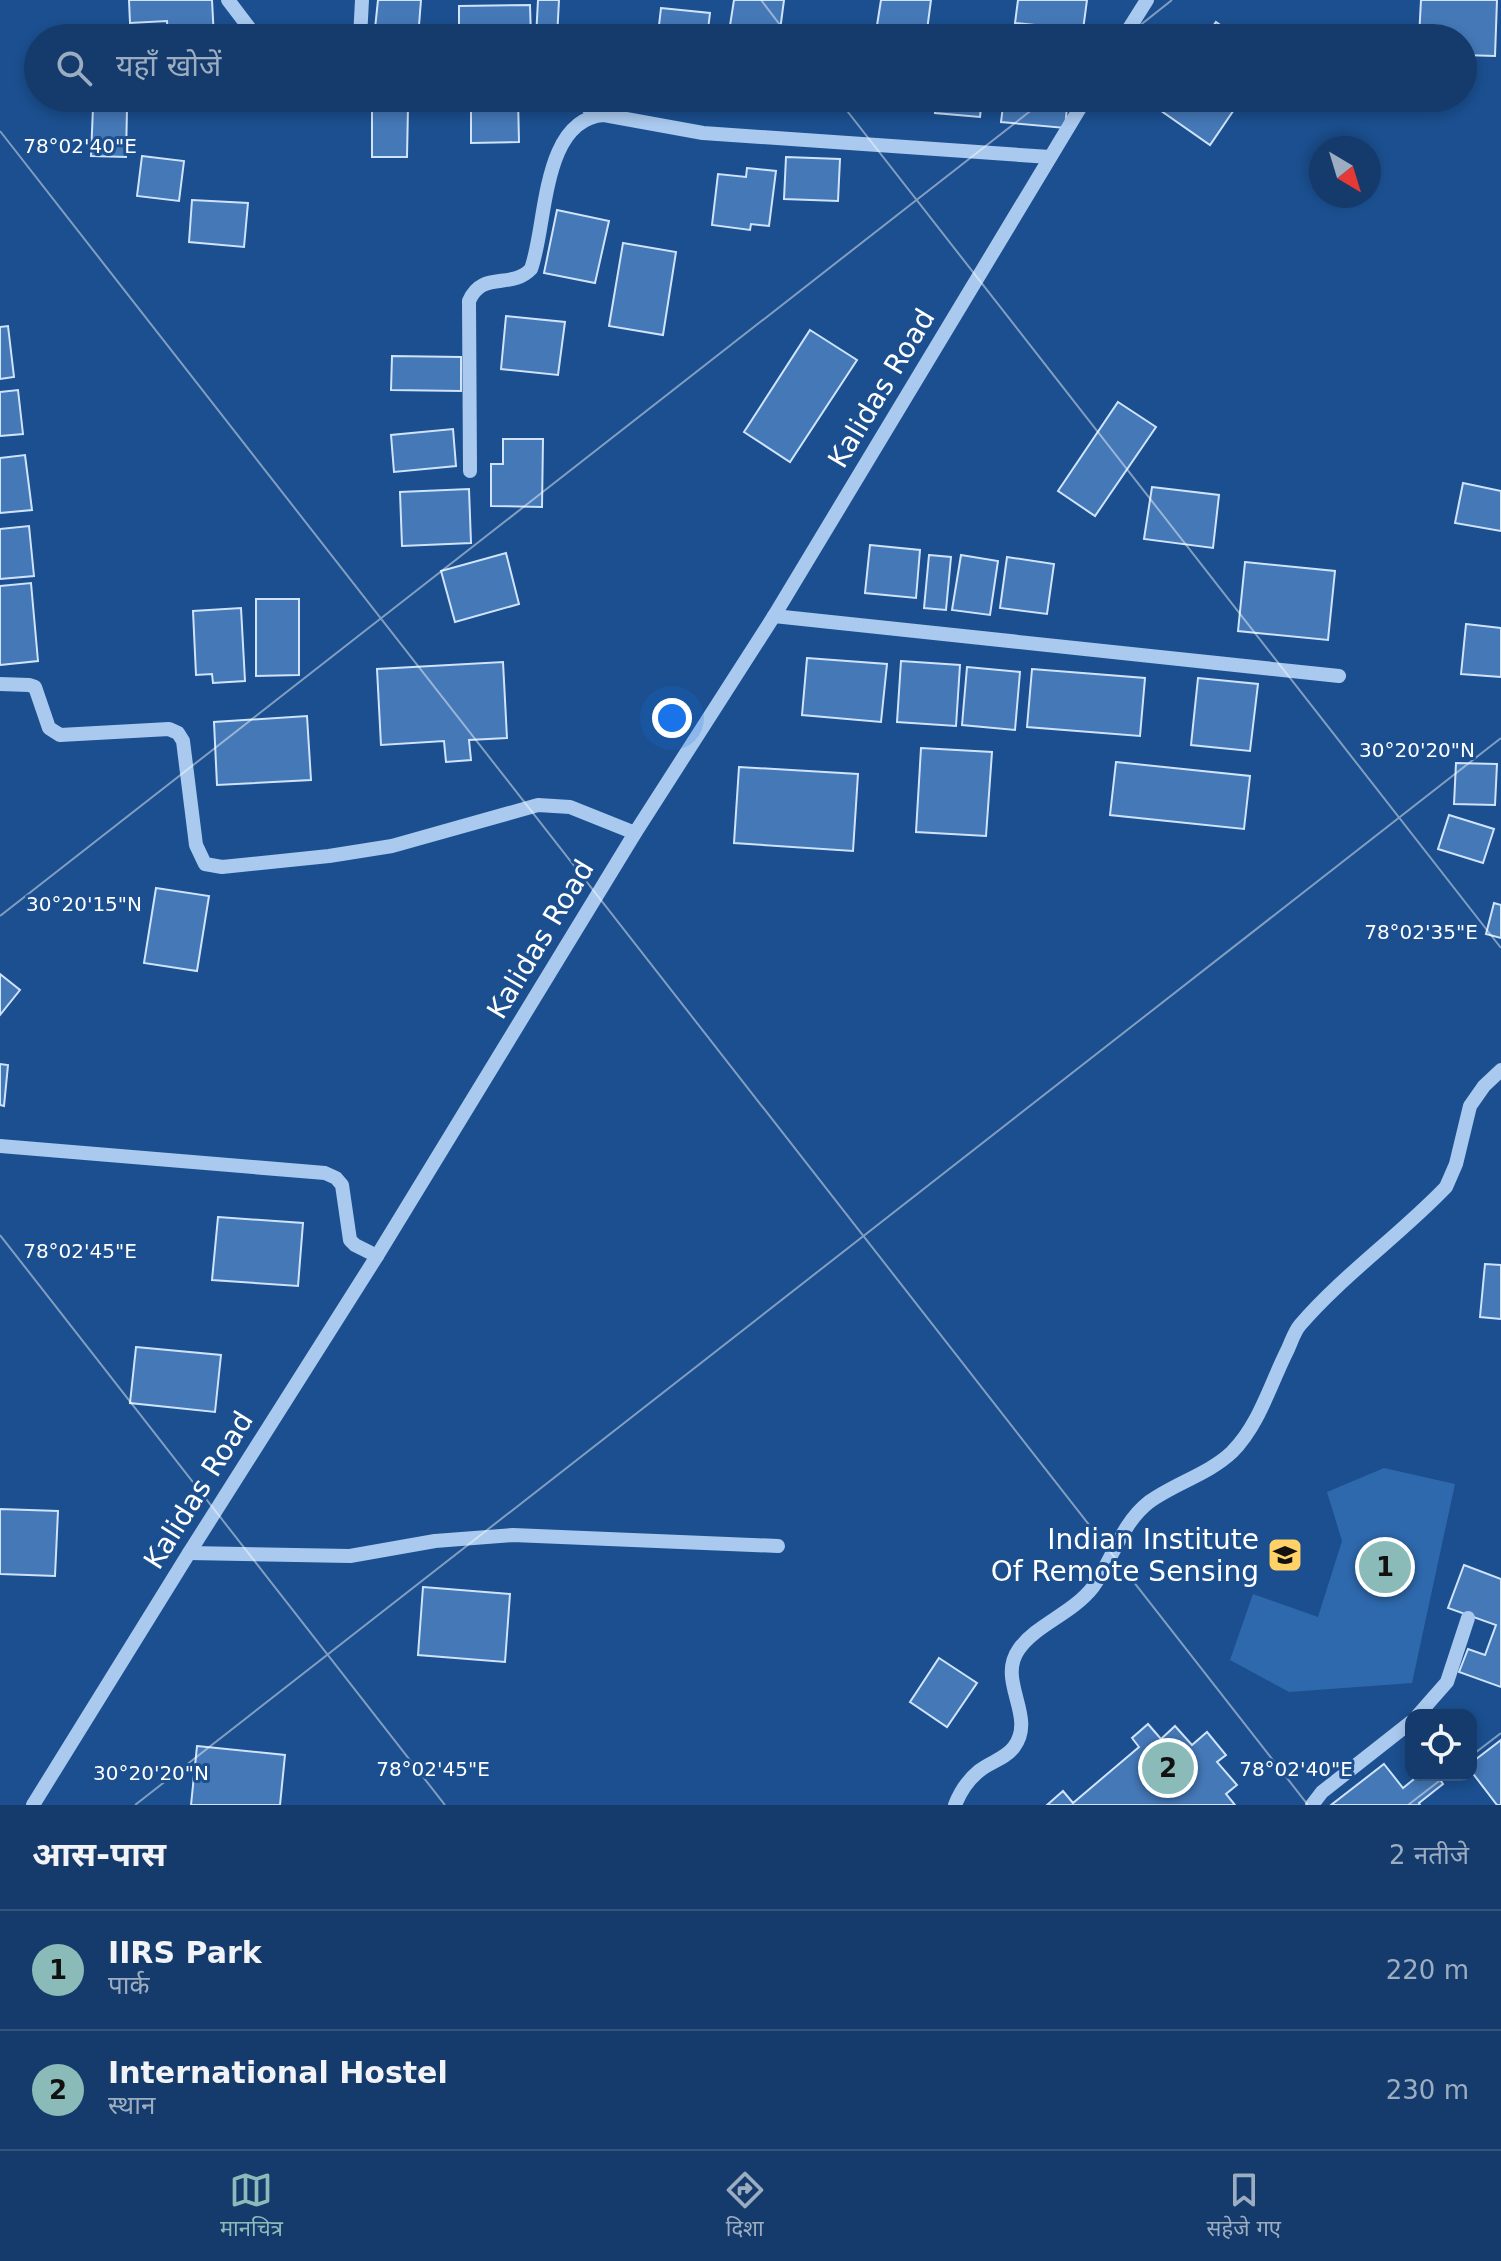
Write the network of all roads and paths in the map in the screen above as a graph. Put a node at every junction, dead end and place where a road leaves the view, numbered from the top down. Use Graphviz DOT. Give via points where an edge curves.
graph roads {
  1 [pos="228,0"];
  2 [pos="362,0"];
  3 [pos="1147,0"];
  4 [pos="246,24"];
  5 [pos="361,24"];
  6 [pos="1132,24"];
  7 [pos="591,112"];
  8 [pos="1077,112"];
  9 [pos="594,116"];
  10 [pos="1050,157"];
  11 [pos="470,471"];
  12 [pos="774,616"];
  13 [pos="1339,676"];
  14 [pos="0,684"];
  15 [pos="635,833"];
  16 [pos="1501,1070"];
  17 [pos="0,1146"];
  18 [pos="377,1256"];
  19 [pos="778,1546"];
  20 [pos="189,1553"];
  21 [pos="1468,1618"];
  22 [pos="1423,1709"];
  23 [pos="1405,1727"];
  24 [pos="33,1805"];
  25 [pos="955,1805"];
  26 [pos="1312,1805"];
  1 -- 4 [label="street"];
  2 -- 5 [label="street"];
  3 -- 6 [label="street"];
  7 -- 9 [label="street"];
  8 -- 10 [label="street, Kalidas Road"];
  9 -- 10 [label="street" via="703,133"];
  9 -- 11 [label="street" via="581,122 558,151 531,269 519,279 479,286 469,301"];
  10 -- 12 [label="street, Kalidas Road"];
  12 -- 13 [label="street"];
  12 -- 15 [label="street, Kalidas Road"];
  14 -- 15 [label="street" via="35,687 49,728 60,735 169,729 178,733 196,845 205,864 212,866 392,846 538,805 570,807"];
  15 -- 18 [label="street, Kalidas Road"];
  16 -- 25 [label="street" via="1470,1106 1446,1187 1298,1327 1250,1430 1231,1453 1146,1504 1120,1536 1092,1587 1018,1650 1011,1673 1021,1720 1015,1747 980,1770"];
  17 -- 18 [label="street" via="325,1173 342,1185 350,1240"];
  18 -- 20 [label="street, Kalidas Road"];
  19 -- 20 [label="street" via="513,1535 435,1541 350,1556"];
  20 -- 24 [label="street, Kalidas Road"];
  21 -- 22 [label="street" via="1447,1682"];
  23 -- 26 [label="street" via="1333,1782"];
}
